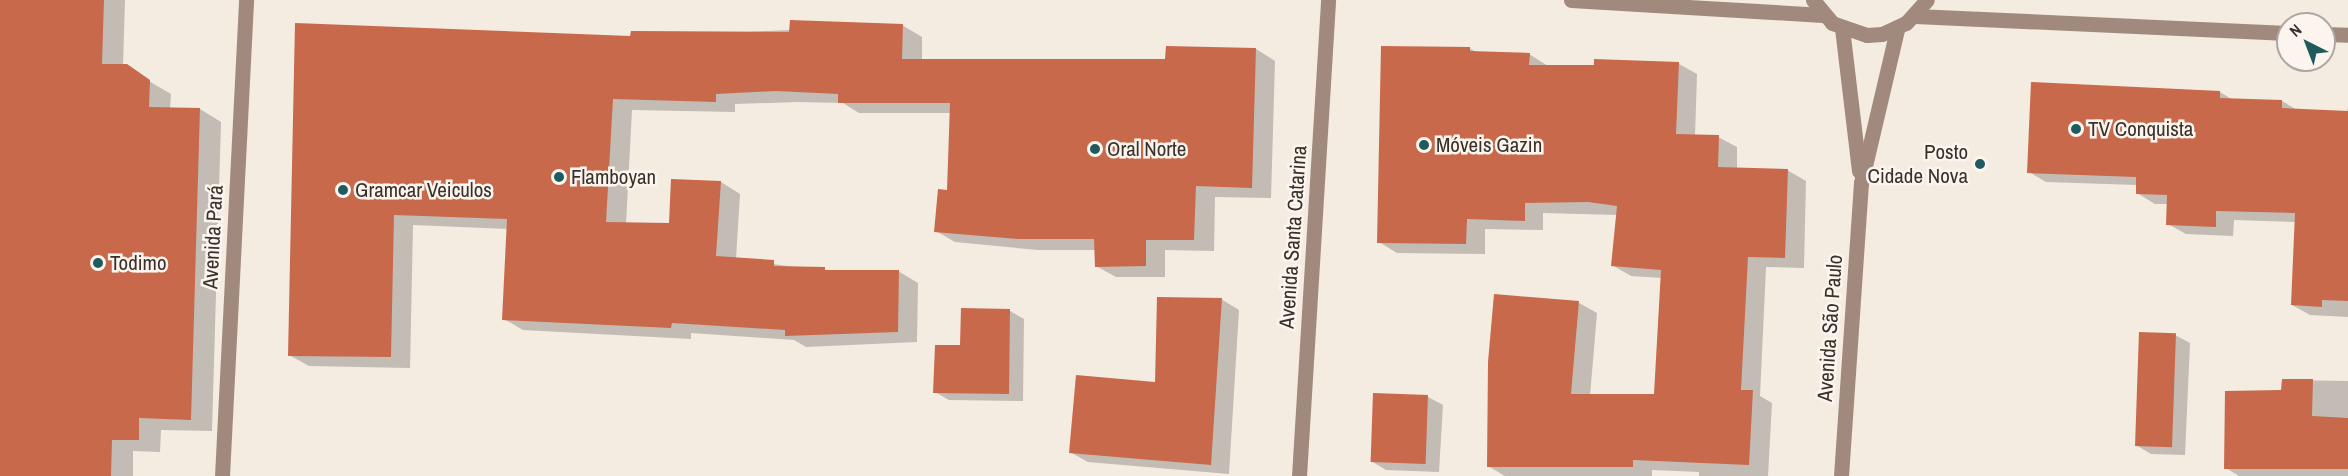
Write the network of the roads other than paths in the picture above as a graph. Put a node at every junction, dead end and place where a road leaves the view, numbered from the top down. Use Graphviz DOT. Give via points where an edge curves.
graph roads {
  1 [pos="246,0"];
  2 [pos="1328,0"];
  3 [pos="1571,0"];
  4 [pos="1813,0"];
  5 [pos="1927,0"];
  6 [pos="1824,15"];
  7 [pos="1915,16"];
  8 [pos="1842,28"];
  9 [pos="1897,29"];
  10 [pos="2276,32"];
  11 [pos="1861,183"];
  12 [pos="222,476"];
  13 [pos="1299,476"];
  14 [pos="1841,476"];
  1 -- 12 [label="street, Avenida Pará"];
  2 -- 13 [label="street, Avenida Santa Catarina"];
  3 -- 6 [label="street"];
  4 -- 6 [label="street"];
  5 -- 7 [label="street"];
  6 -- 8 [label="street"];
  7 -- 9 [label="street"];
  7 -- 10 [label="street"];
  8 -- 9 [label="street" via="1867,35"];
  8 -- 11 [label="street, Avenida São Paulo"];
  9 -- 11 [label="street, Avenida São Paulo"];
  11 -- 14 [label="street, Avenida São Paulo"];
}
